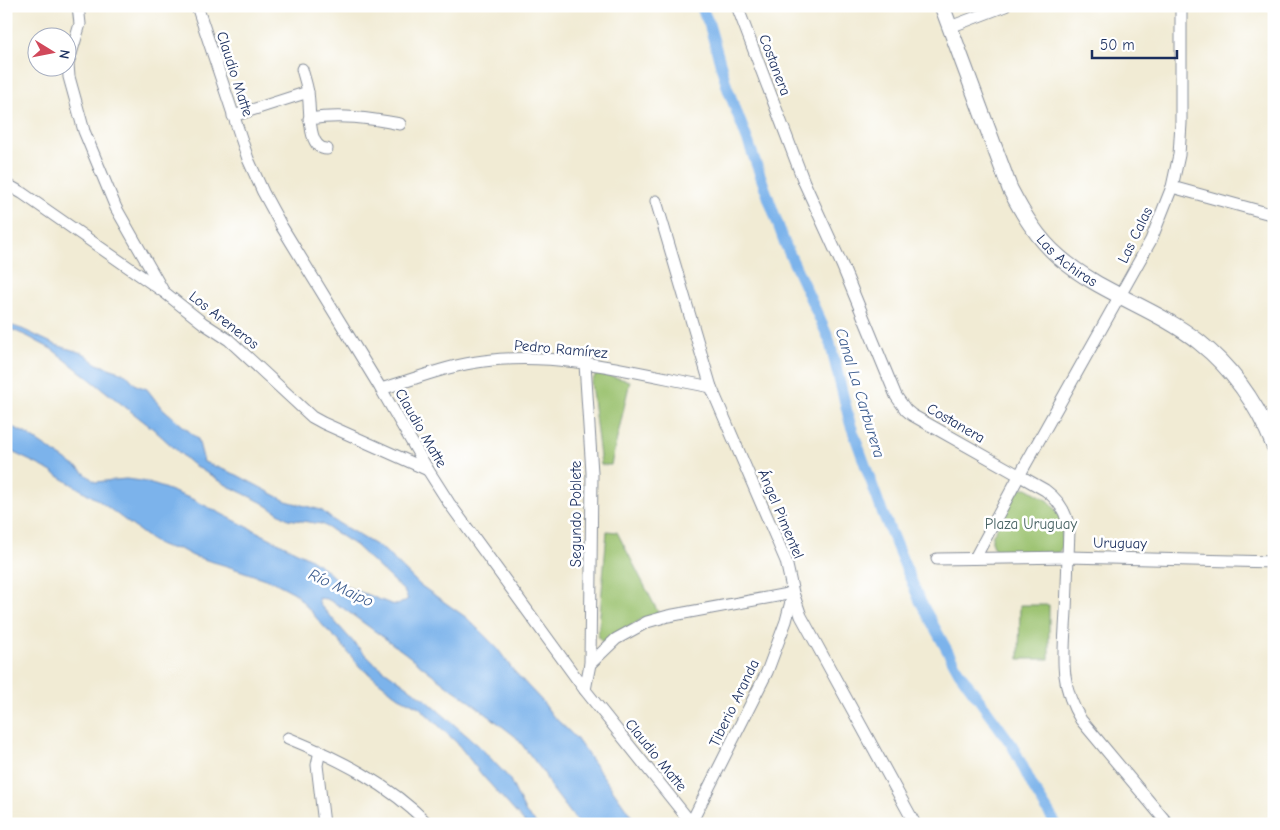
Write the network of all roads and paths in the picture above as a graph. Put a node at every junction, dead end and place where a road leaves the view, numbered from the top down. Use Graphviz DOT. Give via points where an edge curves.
graph roads {
  1 [pos="78,6"];
  2 [pos="197,6"];
  3 [pos="737,6"];
  4 [pos="942,6"];
  5 [pos="1005,6"];
  6 [pos="1181,6"];
  7 [pos="950,27"];
  8 [pos="302,69"];
  9 [pos="308,92"];
  10 [pos="233,116"];
  11 [pos="309,118"];
  12 [pos="400,124"];
  13 [pos="327,149"];
  14 [pos="6,184"];
  15 [pos="1172,187"];
  16 [pos="656,201"];
  17 [pos="1274,215"];
  18 [pos="164,292"];
  19 [pos="1120,296"];
  20 [pos="585,364"];
  21 [pos="711,387"];
  22 [pos="381,389"];
  23 [pos="1274,446"];
  24 [pos="428,470"];
  25 [pos="1018,476"];
  26 [pos="1068,557"];
  27 [pos="975,558"];
  28 [pos="936,559"];
  29 [pos="1274,562"];
  30 [pos="793,593"];
  31 [pos="590,664"];
  32 [pos="584,690"];
  33 [pos="288,738"];
  34 [pos="320,751"];
  35 [pos="692,823"];
  36 [pos="324,824"];
  37 [pos="428,824"];
  38 [pos="915,824"];
  39 [pos="1168,824"];
  1 -- 18 [label="street" via="80,24 68,64 84,131 116,208"];
  2 -- 10 [label="street, Claudio Matte"];
  3 -- 25 [label="street, Costanera" via="804,182 896,396 912,415"];
  4 -- 7 [label="street, Las Achiras"];
  5 -- 7 [label="street"];
  6 -- 15 [label="street, Las Calas" via="1180,139"];
  7 -- 19 [label="street, Las Achiras" via="1005,176 1023,214 1059,257"];
  8 -- 9 [label="street"];
  9 -- 10 [label="street"];
  9 -- 11 [label="street"];
  10 -- 22 [label="street, Claudio Matte" via="267,199"];
  11 -- 12 [label="street" via="350,116"];
  11 -- 13 [label="street" via="317,145"];
  14 -- 18 [label="street, Los Areneros"];
  15 -- 17 [label="street"];
  15 -- 19 [label="street, Las Calas" via="1151,240"];
  16 -- 21 [label="street, Ángel Pimentel"];
  18 -- 24 [label="street, Los Areneros" via="229,340 312,417"];
  19 -- 23 [label="street, Las Achiras" via="1175,325 1214,354 1247,394"];
  19 -- 25 [label="street, Las Calas"];
  20 -- 21 [label="street, Pedro Ramírez"];
  20 -- 22 [label="street, Pedro Ramírez" via="522,359 485,361 450,367"];
  20 -- 31 [label="street, Segundo Poblete" via="592,473"];
  21 -- 30 [label="street, Ángel Pimentel" via="783,553"];
  22 -- 24 [label="street, Claudio Matte"];
  24 -- 32 [label="street, Claudio Matte"];
  25 -- 26 [label="street, Costanera" via="1052,495 1063,508 1068,522"];
  25 -- 27 [label="street, Las Calas"];
  26 -- 27 [label="street, Uruguay"];
  26 -- 29 [label="street, Uruguay"];
  26 -- 39 [label="street, Costanera" via="1063,666 1070,700 1086,727"];
  27 -- 28 [label="street, Uruguay"];
  30 -- 31 [label="street" via="647,622 616,639"];
  30 -- 35 [label="street, Tiberio Aranda" via="767,672"];
  30 -- 38 [label="street, Ángel Pimentel" via="803,622"];
  31 -- 32 [label="street, Segundo Poblete"];
  32 -- 35 [label="street, Claudio Matte"];
  33 -- 34 [label="street"];
  34 -- 36 [label="street" via="317,765"];
  34 -- 37 [label="street" via="374,780"];
}
